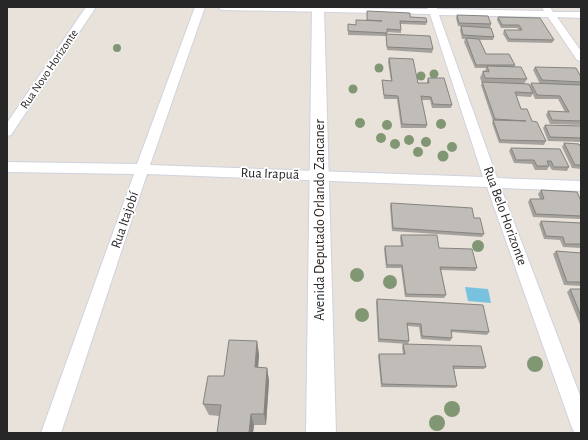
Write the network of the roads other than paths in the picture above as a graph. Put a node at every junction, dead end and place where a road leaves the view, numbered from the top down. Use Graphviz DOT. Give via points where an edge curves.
graph roads {
  1 [pos="91,7"];
  2 [pos="200,7"];
  3 [pos="222,7"];
  4 [pos="318,8"];
  5 [pos="433,9"];
  6 [pos="548,11"];
  7 [pos="581,15"];
  8 [pos="581,58"];
  9 [pos="7,132"];
  10 [pos="7,167"];
  11 [pos="142,169"];
  12 [pos="321,176"];
  13 [pos="492,182"];
  14 [pos="581,186"];
  15 [pos="581,425"];
  16 [pos="52,433"];
  17 [pos="321,433"];
  1 -- 9 [label="street, Rua Novo Horizonte"];
  2 -- 11 [label="street, Rua Itajobí"];
  3 -- 4 [label="street"];
  4 -- 5 [label="street"];
  4 -- 12 [label="street, Avenida Deputado Orlando Zancaner"];
  5 -- 6 [label="street"];
  5 -- 13 [label="street, Rua Belo Horizonte"];
  6 -- 7 [label="street"];
  6 -- 8 [label="street"];
  10 -- 11 [label="street, Rua Irapuã"];
  11 -- 12 [label="street, Rua Irapuã"];
  11 -- 16 [label="street, Rua Itajobí"];
  12 -- 13 [label="street, Rua Irapuã"];
  12 -- 17 [label="street, Avenida Deputado Orlando Zancaner"];
  13 -- 14 [label="street, Rua Irapuã"];
  13 -- 15 [label="street, Rua Belo Horizonte"];
}
